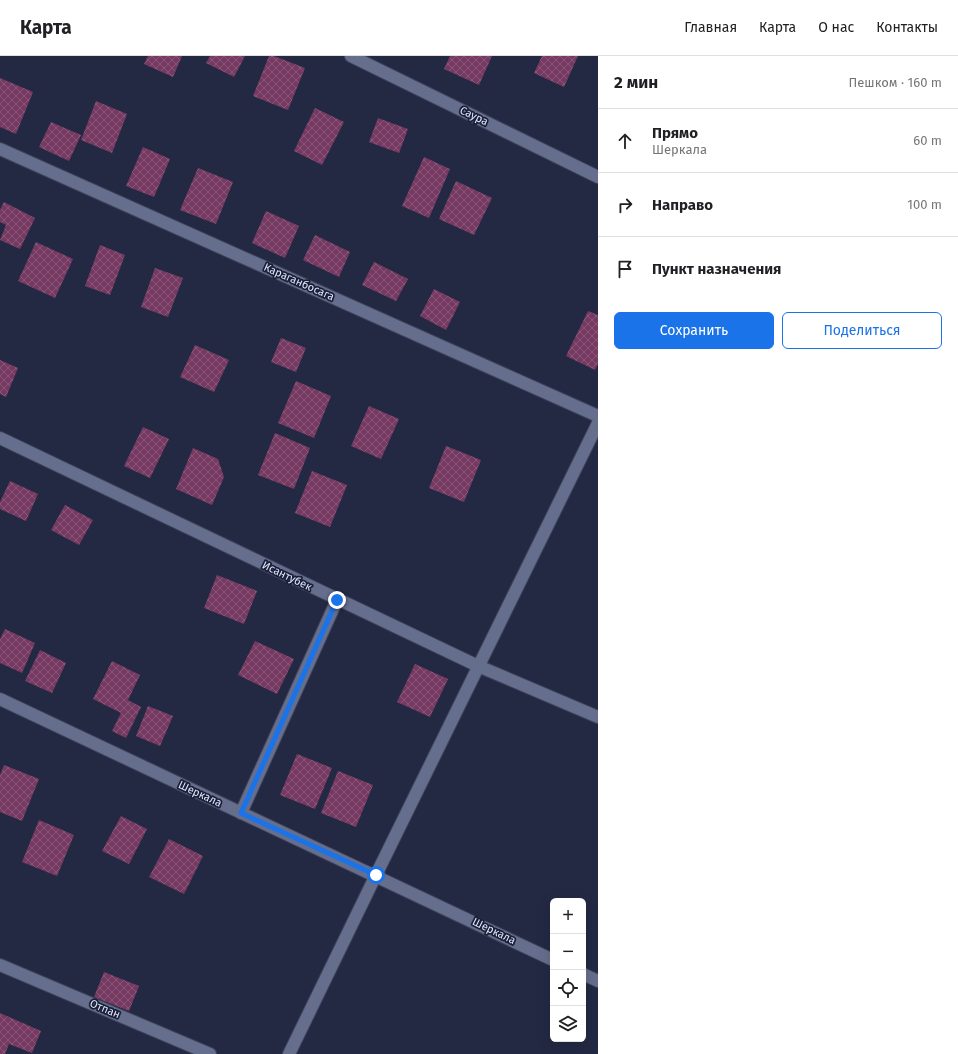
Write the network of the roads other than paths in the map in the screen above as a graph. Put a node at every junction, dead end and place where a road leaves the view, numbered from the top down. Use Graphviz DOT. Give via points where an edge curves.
graph roads {
  1 [pos="351,56"];
  2 [pos="0,149"];
  3 [pos="598,177"];
  4 [pos="598,416"];
  5 [pos="598,423"];
  6 [pos="0,438"];
  7 [pos="337,600"];
  8 [pos="478,666"];
  9 [pos="0,699"];
  10 [pos="598,717"];
  11 [pos="241,813"];
  12 [pos="376,875"];
  13 [pos="550,959"];
  14 [pos="0,965"];
  15 [pos="586,975"];
  16 [pos="598,981"];
  17 [pos="210,1054"];
  18 [pos="289,1054"];
  1 -- 3 [label="street, Саура"];
  2 -- 4 [label="street, Караганбосага"];
  5 -- 8 [label="street"];
  6 -- 7 [label="street, Исантубек"];
  7 -- 8 [label="street, Исантубек"];
  7 -- 11 [label="street"];
  8 -- 10 [label="street, Исантубек"];
  8 -- 12 [label="street"];
  9 -- 11 [label="street, Шеркала"];
  11 -- 12 [label="street, Шеркала"];
  12 -- 13 [label="street, Шеркала"];
  12 -- 18 [label="street"];
  14 -- 17 [label="street, Отпан"];
  15 -- 16 [label="street"];
}
